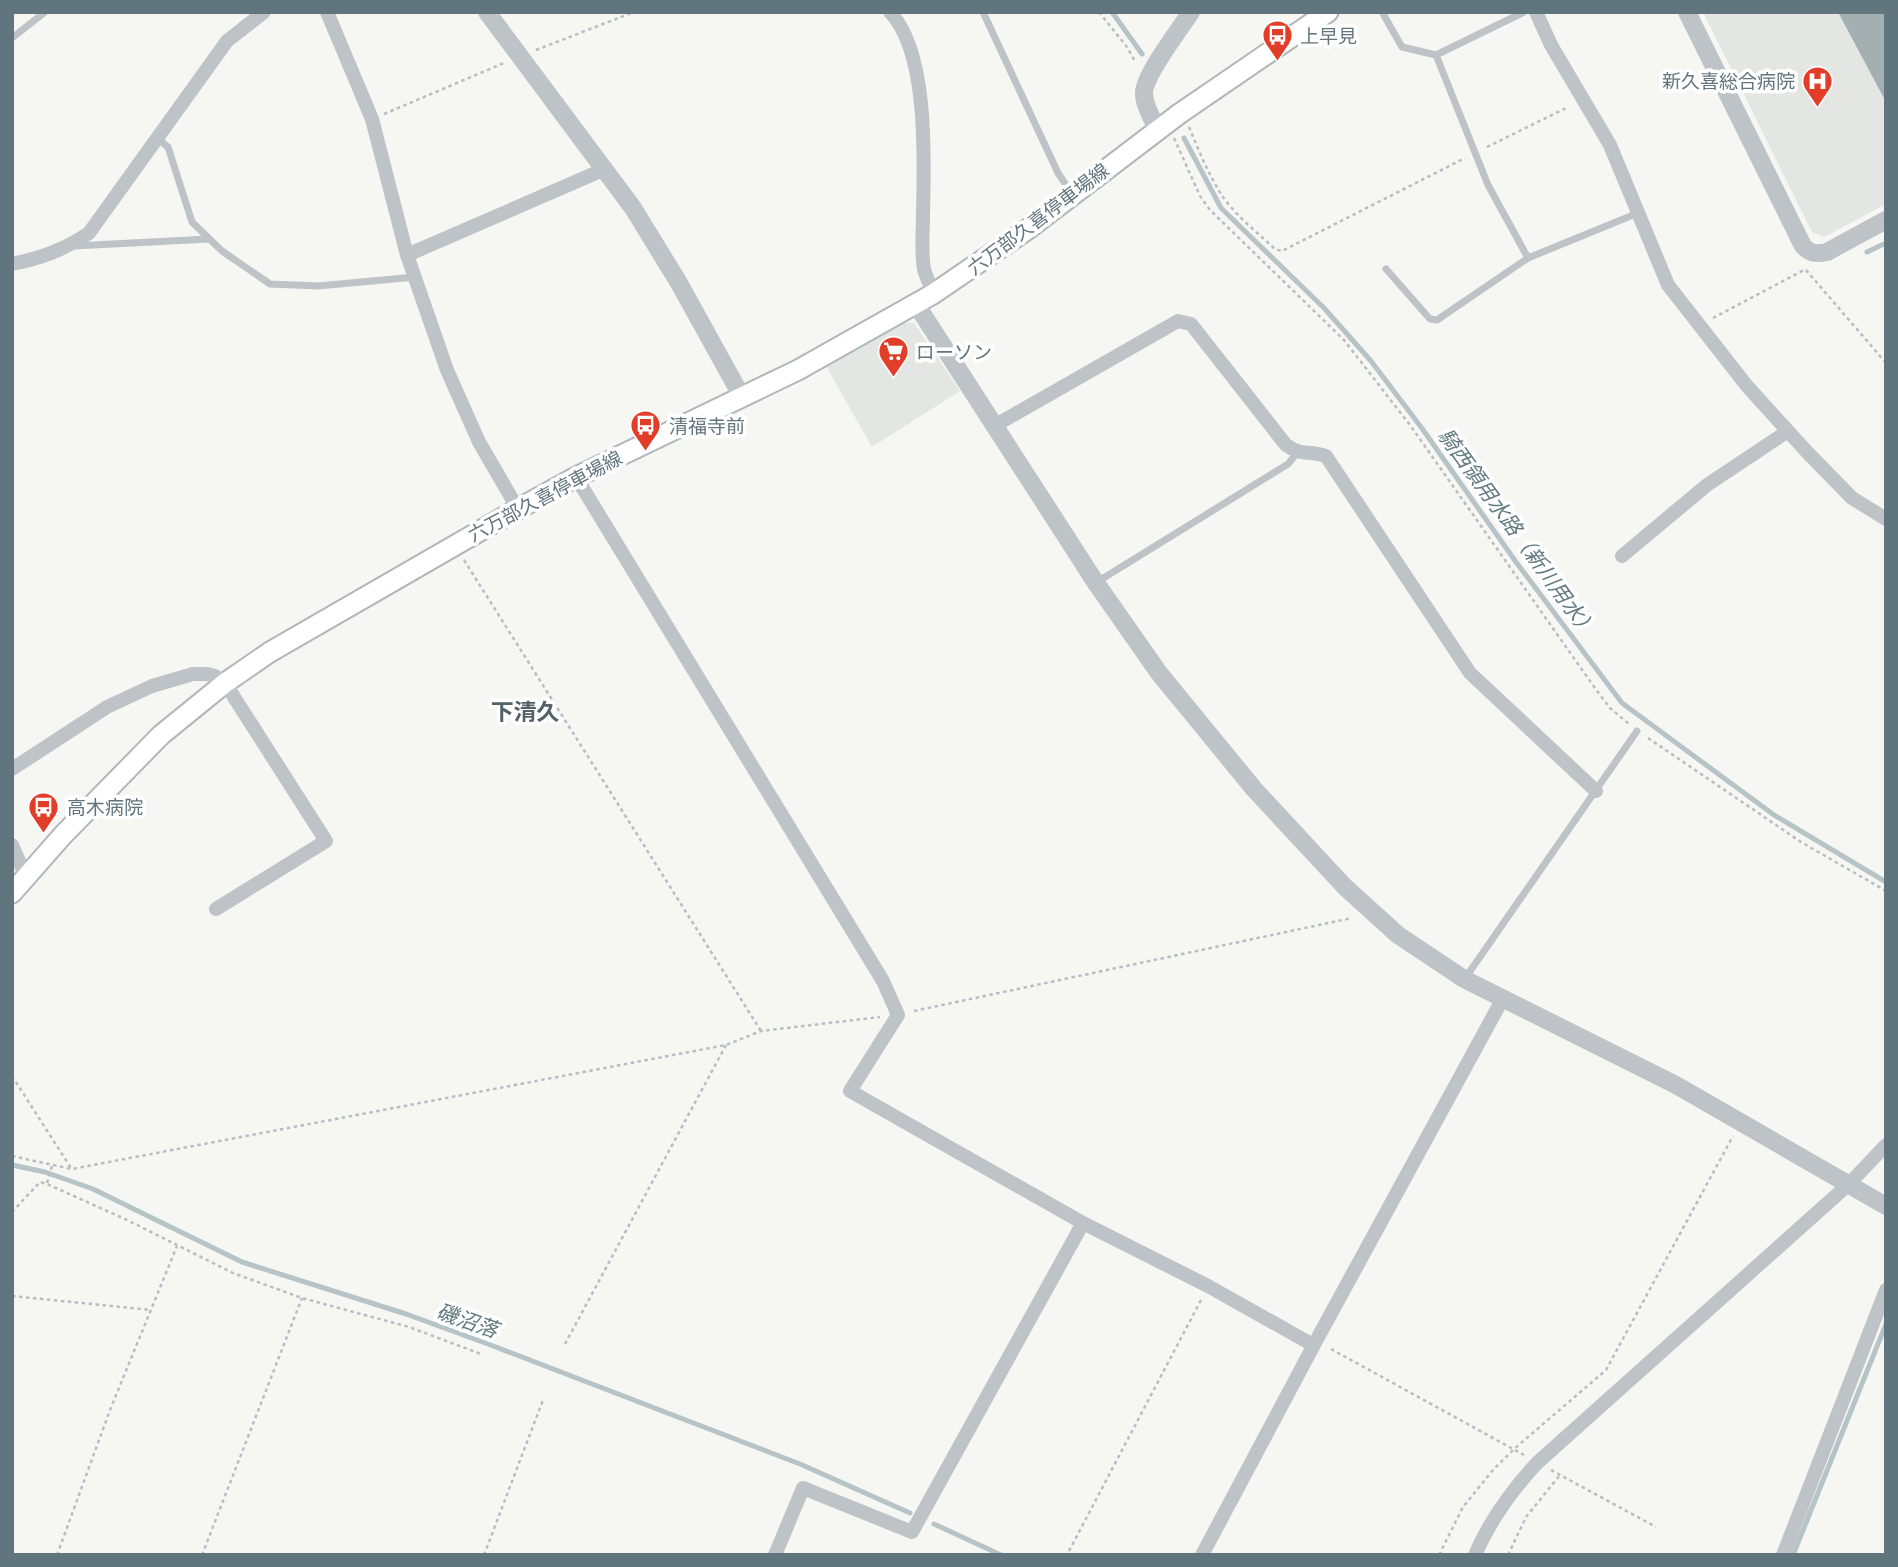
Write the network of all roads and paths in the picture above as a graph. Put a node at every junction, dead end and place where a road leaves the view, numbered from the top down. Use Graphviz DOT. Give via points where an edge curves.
graph roads {
  1 [pos="45,12"];
  2 [pos="264,12"];
  3 [pos="327,12"];
  4 [pos="487,12"];
  5 [pos="634,12"];
  6 [pos="890,12"];
  7 [pos="983,12"];
  8 [pos="1099,12"];
  9 [pos="1191,12"];
  10 [pos="1328,12"];
  11 [pos="1382,12"];
  12 [pos="1524,12"];
  13 [pos="1536,12"];
  14 [pos="1686,12"];
  15 [pos="12,38"];
  16 [pos="1436,55"];
  17 [pos="520,56"];
  18 [pos="1140,70"];
  19 [pos="1582,100"];
  20 [pos="372,119"];
  21 [pos="1189,127"];
  22 [pos="1166,134"];
  23 [pos="158,139"];
  24 [pos="1475,153"];
  25 [pos="605,169"];
  26 [pos="1073,195"];
  27 [pos="1638,213"];
  28 [pos="1886,220"];
  29 [pos="209,239"];
  30 [pos="70,246"];
  31 [pos="407,255"];
  32 [pos="1528,258"];
  33 [pos="1807,260"];
  34 [pos="12,264"];
  35 [pos="1386,269"];
  36 [pos="415,276"];
  37 [pos="933,294"];
  38 [pos="916,304"];
  39 [pos="1698,326"];
  40 [pos="1886,363"];
  41 [pos="741,397"];
  42 [pos="995,426"];
  43 [pos="1788,431"];
  44 [pos="1297,453"];
  45 [pos="576,477"];
  46 [pos="518,509"];
  47 [pos="1886,519"];
  48 [pos="454,544"];
  49 [pos="1622,556"];
  50 [pos="1096,583"];
  51 [pos="225,684"];
  52 [pos="1637,730"];
  53 [pos="12,769"];
  54 [pos="1596,791"];
  55 [pos="12,845"];
  56 [pos="26,877"];
  57 [pos="1886,891"];
  58 [pos="12,893"];
  59 [pos="216,909"];
  60 [pos="1372,912"];
  61 [pos="1464,979"];
  62 [pos="1502,1000"];
  63 [pos="898,1014"];
  64 [pos="761,1031"];
  65 [pos="726,1045"];
  66 [pos="12,1076"];
  67 [pos="1741,1121"];
  68 [pos="1886,1145"];
  69 [pos="12,1156"];
  70 [pos="52,1167"];
  71 [pos="72,1169"];
  72 [pos="48,1182"];
  73 [pos="1849,1184"];
  74 [pos="1886,1206"];
  75 [pos="12,1212"];
  76 [pos="1083,1223"];
  77 [pos="177,1246"];
  78 [pos="1208,1286"];
  79 [pos="1886,1290"];
  80 [pos="12,1296"];
  81 [pos="302,1298"];
  82 [pos="151,1310"];
  83 [pos="1314,1343"];
  84 [pos="565,1344"];
  85 [pos="481,1354"];
  86 [pos="543,1400"];
  87 [pos="1514,1449"];
  88 [pos="1525,1455"];
  89 [pos="1551,1470"];
  90 [pos="1560,1475"];
  91 [pos="1656,1527"];
  92 [pos="1069,1551"];
  93 [pos="57,1555"];
  94 [pos="202,1555"];
  95 [pos="484,1555"];
  96 [pos="775,1555"];
  97 [pos="1202,1555"];
  98 [pos="1439,1555"];
  99 [pos="1475,1555"];
  100 [pos="1508,1555"];
  101 [pos="1783,1555"];
  1 -- 15 [label="lane"];
  2 -- 23 [label="street" via="227,41"];
  3 -- 20 [label="street"];
  4 -- 17 [label="street"];
  5 -- 17 [label="path"];
  6 -- 37 [label="street" via="912,52 920,99 924,267"];
  7 -- 26 [label="lane" via="1058,173"];
  8 -- 18 [label="path"];
  9 -- 22 [label="street" via="1147,79 1144,93 1147,107"];
  10 -- 22 [label="main road, 六万部久喜停車場線"];
  11 -- 16 [label="lane" via="1402,47"];
  12 -- 16 [label="lane"];
  13 -- 19 [label="street"];
  14 -- 33 [label="street"];
  16 -- 24 [label="lane"];
  17 -- 20 [label="path"];
  17 -- 25 [label="street"];
  19 -- 24 [label="path"];
  19 -- 27 [label="street" via="1610,145"];
  20 -- 31 [label="street"];
  21 -- 24 [label="path" via="1224,199 1282,251"];
  22 -- 26 [label="main road, 六万部久喜停車場線"];
  22 -- 52 [label="path" via="1210,210 1344,340 1410,425 1597,691"];
  23 -- 29 [label="lane" via="168,147 192,222"];
  23 -- 30 [label="street" via="89,233"];
  24 -- 32 [label="lane"];
  25 -- 31 [label="street"];
  25 -- 41 [label="street" via="655,242"];
  26 -- 37 [label="main road, 六万部久喜停車場線"];
  27 -- 32 [label="lane"];
  27 -- 39 [label="street" via="1668,285"];
  28 -- 33 [label="street"];
  29 -- 30 [label="lane"];
  29 -- 36 [label="lane" via="270,284 318,286"];
  30 -- 34 [label="street"];
  31 -- 36 [label="street"];
  32 -- 35 [label="lane" via="1437,320 1430,319"];
  33 -- 39 [label="path"];
  33 -- 40 [label="path"];
  36 -- 46 [label="street" via="461,405"];
  37 -- 38 [label="main road, 六万部久喜停車場線"];
  38 -- 41 [label="main road, 六万部久喜停車場線"];
  38 -- 42 [label="street"];
  39 -- 43 [label="street"];
  41 -- 45 [label="main road, 六万部久喜停車場線"];
  42 -- 44 [label="street" via="1178,321 1191,324"];
  42 -- 50 [label="street"];
  43 -- 47 [label="street" via="1852,498"];
  43 -- 49 [label="street" via="1707,485"];
  44 -- 50 [label="lane" via="1288,464"];
  44 -- 54 [label="street" via="1326,456 1470,673"];
  45 -- 46 [label="main road, 六万部久喜停車場線"];
  45 -- 63 [label="street" via="883,981"];
  46 -- 48 [label="main road, 六万部久喜停車場線"];
  48 -- 51 [label="main road, 六万部久喜停車場線"];
  48 -- 64 [label="path"];
  50 -- 60 [label="street" via="1159,673 1254,789"];
  51 -- 53 [label="street" via="215,676 194,674 152,686 107,707"];
  51 -- 56 [label="main road, 六万部久喜停車場線" via="153,744"];
  51 -- 59 [label="street" via="326,841"];
  52 -- 54 [label="lane"];
  52 -- 57 [label="path" via="1801,842"];
  54 -- 61 [label="lane"];
  55 -- 56 [label="street"];
  56 -- 58 [label="main road, 六万部久喜停車場線"];
  60 -- 61 [label="street"];
  60 -- 63 [label="path"];
  61 -- 62 [label="street"];
  62 -- 67 [label="street"];
  62 -- 83 [label="street"];
  63 -- 64 [label="path"];
  63 -- 76 [label="street" via="850,1091"];
  64 -- 65 [label="path"];
  65 -- 71 [label="path"];
  65 -- 84 [label="path"];
  66 -- 71 [label="path"];
  67 -- 73 [label="street"];
  67 -- 87 [label="path" via="1606,1370"];
  68 -- 73 [label="street"];
  69 -- 70 [label="path"];
  70 -- 71 [label="path"];
  70 -- 72 [label="path"];
  72 -- 75 [label="path" via="40,1182"];
  72 -- 77 [label="path"];
  73 -- 74 [label="street"];
  73 -- 99 [label="street" via="1537,1463 1500,1509"];
  76 -- 78 [label="street"];
  76 -- 96 [label="street" via="912,1532 803,1488"];
  77 -- 81 [label="path"];
  77 -- 82 [label="path"];
  78 -- 83 [label="street"];
  78 -- 92 [label="path"];
  79 -- 101 [label="street"];
  80 -- 82 [label="path"];
  81 -- 85 [label="path" via="410,1327"];
  81 -- 94 [label="path"];
  82 -- 93 [label="path"];
  83 -- 87 [label="path"];
  83 -- 97 [label="street"];
  86 -- 95 [label="path"];
  87 -- 88 [label="path"];
  87 -- 98 [label="path" via="1463,1507"];
  89 -- 90 [label="path"];
  90 -- 91 [label="path"];
  90 -- 100 [label="path" via="1526,1517"];
}
